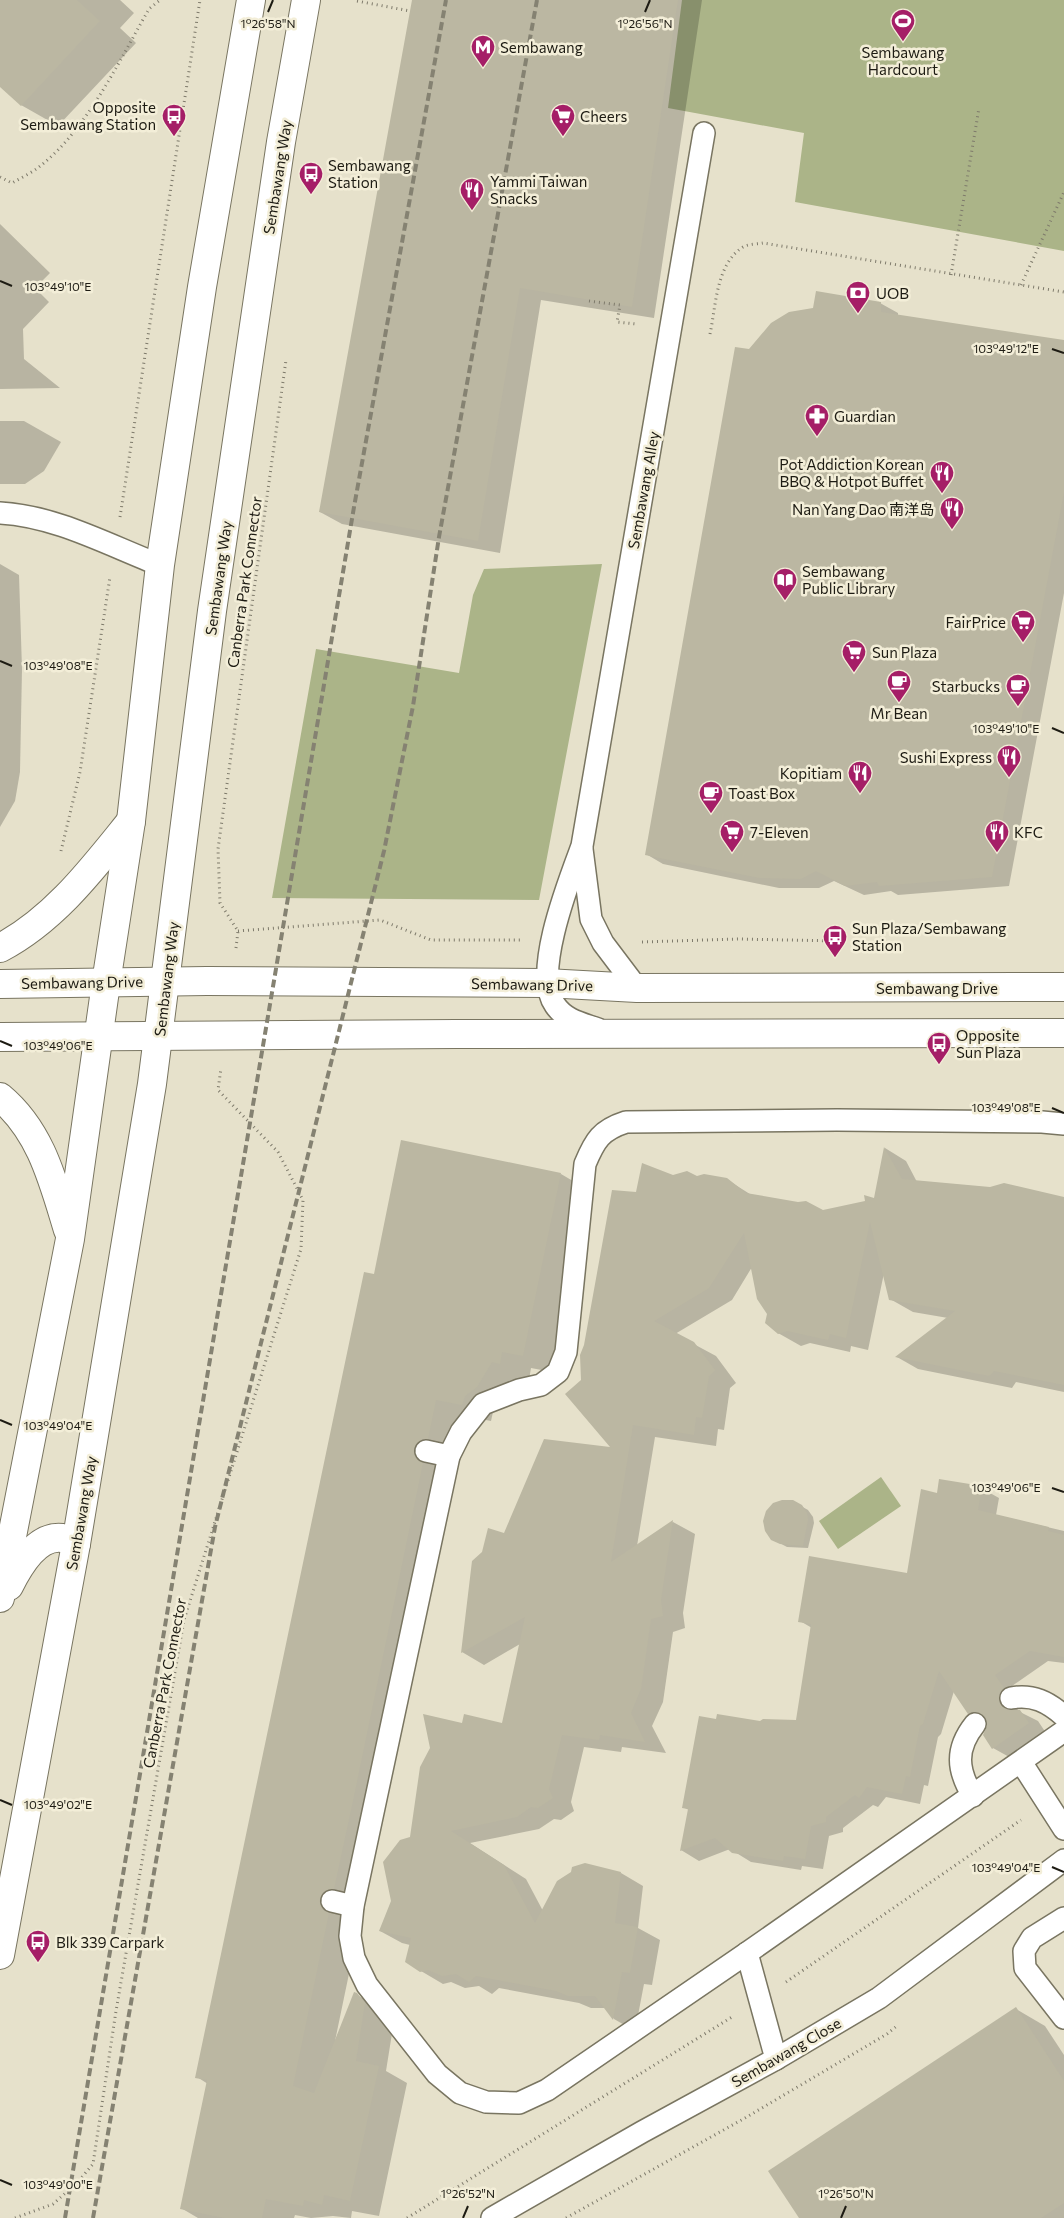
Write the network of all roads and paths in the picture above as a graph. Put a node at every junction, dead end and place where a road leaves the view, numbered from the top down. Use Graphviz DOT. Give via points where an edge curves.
graph roads {
  1 [pos="160,0"];
  2 [pos="200,0"];
  3 [pos="251,0"];
  4 [pos="306,0"];
  5 [pos="357,0"];
  6 [pos="410,11"];
  7 [pos="979,108"];
  8 [pos="704,133"];
  9 [pos="0,177"];
  10 [pos="1064,192"];
  11 [pos="951,274"];
  12 [pos="1022,286"];
  13 [pos="1064,292"];
  14 [pos="589,301"];
  15 [pos="637,324"];
  16 [pos="710,334"];
  17 [pos="287,350"];
  18 [pos="0,513"];
  19 [pos="115,547"];
  20 [pos="160,565"];
  21 [pos="131,821"];
  22 [pos="582,846"];
  23 [pos="56,858"];
  24 [pos="238,931"];
  25 [pos="0,948"];
  26 [pos="167,981"];
  27 [pos="106,983"];
  28 [pos="546,983"];
  29 [pos="0,984"];
  30 [pos="1064,987"];
  31 [pos="637,988"];
  32 [pos="1064,1033"];
  33 [pos="615,1034"];
  34 [pos="159,1036"];
  35 [pos="0,1037"];
  36 [pos="98,1037"];
  37 [pos="218,1090"];
  38 [pos="0,1097"];
  39 [pos="1064,1124"];
  40 [pos="70,1239"];
  41 [pos="426,1451"];
  42 [pos="449,1456"];
  43 [pos="76,1544"];
  44 [pos="0,1598"];
  45 [pos="0,1606"];
  46 [pos="1011,1698"];
  47 [pos="1064,1716"];
  48 [pos="975,1724"];
  49 [pos="1064,1731"];
  50 [pos="1021,1762"];
  51 [pos="973,1796"];
  52 [pos="1064,1829"];
  53 [pos="1064,1860"];
  54 [pos="332,1901"];
  55 [pos="353,1906"];
  56 [pos="1064,1918"];
  57 [pos="0,1954"];
  58 [pos="747,1954"];
  59 [pos="1064,2018"];
  60 [pos="776,2060"];
  61 [pos="14,2218"];
  62 [pos="492,2218"];
  1 -- 9 [label="path" via="149,9 94,105 62,143 39,166 12,183"];
  2 -- 19 [label="path"];
  3 -- 20 [label="main road" via="202,287"];
  4 -- 26 [label="main road, Sembawang Way" via="281,142 212,611"];
  5 -- 6 [label="path"];
  7 -- 11 [label="path"];
  8 -- 22 [label="lane, Sembawang Alley"];
  10 -- 12 [label="path"];
  11 -- 12 [label="path"];
  11 -- 16 [label="path" via="763,242 745,245 733,255 720,279"];
  12 -- 13 [label="path"];
  14 -- 15 [label="path" via="620,305 617,322"];
  17 -- 24 [label="path, Canberra Park Connector" via="218,849 220,903"];
  18 -- 19 [label="lane" via="23,514"];
  19 -- 20 [label="lane"];
  19 -- 23 [label="path" via="80,772 62,851"];
  20 -- 21 [label="main road"];
  21 -- 25 [label="main road" via="74,890 45,916"];
  21 -- 27 [label="main road"];
  22 -- 28 [label="lane, Sembawang Alley" via="560,906"];
  22 -- 31 [label="lane, Sembawang Alley" via="591,919 603,943"];
  26 -- 27 [label="main road, Sembawang Drive"];
  26 -- 28 [label="main road, Sembawang Drive"];
  26 -- 34 [label="main road, Sembawang Way"];
  27 -- 29 [label="main road, Sembawang Drive"];
  27 -- 36 [label="main road"];
  28 -- 31 [label="main road, Sembawang Drive"];
  28 -- 33 [label="lane" via="554,1005 568,1019"];
  30 -- 31 [label="main road, Sembawang Drive"];
  32 -- 33 [label="main road"];
  33 -- 34 [label="main road"];
  34 -- 36 [label="main road"];
  34 -- 43 [label="main road, Sembawang Way"];
  35 -- 36 [label="main road"];
  36 -- 40 [label="main road"];
  37 -- 61 [label="path, Canberra Park Connector" via="278,1152 303,1200 301,1249 184,1620 92,2164 77,2183 53,2204"];
  38 -- 40 [label="main road" via="17,1112 40,1146"];
  39 -- 42 [label="lane" via="828,1120 626,1122 611,1127 594,1142 585,1164 566,1352 558,1372 541,1385 518,1390 484,1404 461,1432"];
  40 -- 44 [label="main road"];
  41 -- 42 [label="lane"];
  42 -- 55 [label="lane"];
  43 -- 45 [label="main road" via="61,1538 45,1542 31,1552 18,1568"];
  43 -- 57 [label="main road, Sembawang Way"];
  46 -- 47 [label="lane" via="1026,1695 1044,1701"];
  48 -- 51 [label="lane" via="967,1734 959,1761 962,1778"];
  49 -- 50 [label="lane"];
  50 -- 51 [label="lane"];
  50 -- 52 [label="lane"];
  51 -- 58 [label="lane"];
  53 -- 60 [label="lane, Sembawang Close" via="879,1998"];
  54 -- 55 [label="lane"];
  55 -- 58 [label="lane" via="350,1936 354,1958 367,1985 437,2074 460,2093 486,2102 519,2103 547,2090"];
  56 -- 59 [label="lane" via="1032,1938 1024,1951 1025,1968"];
  58 -- 60 [label="lane"];
  60 -- 62 [label="lane, Sembawang Close"];
}
